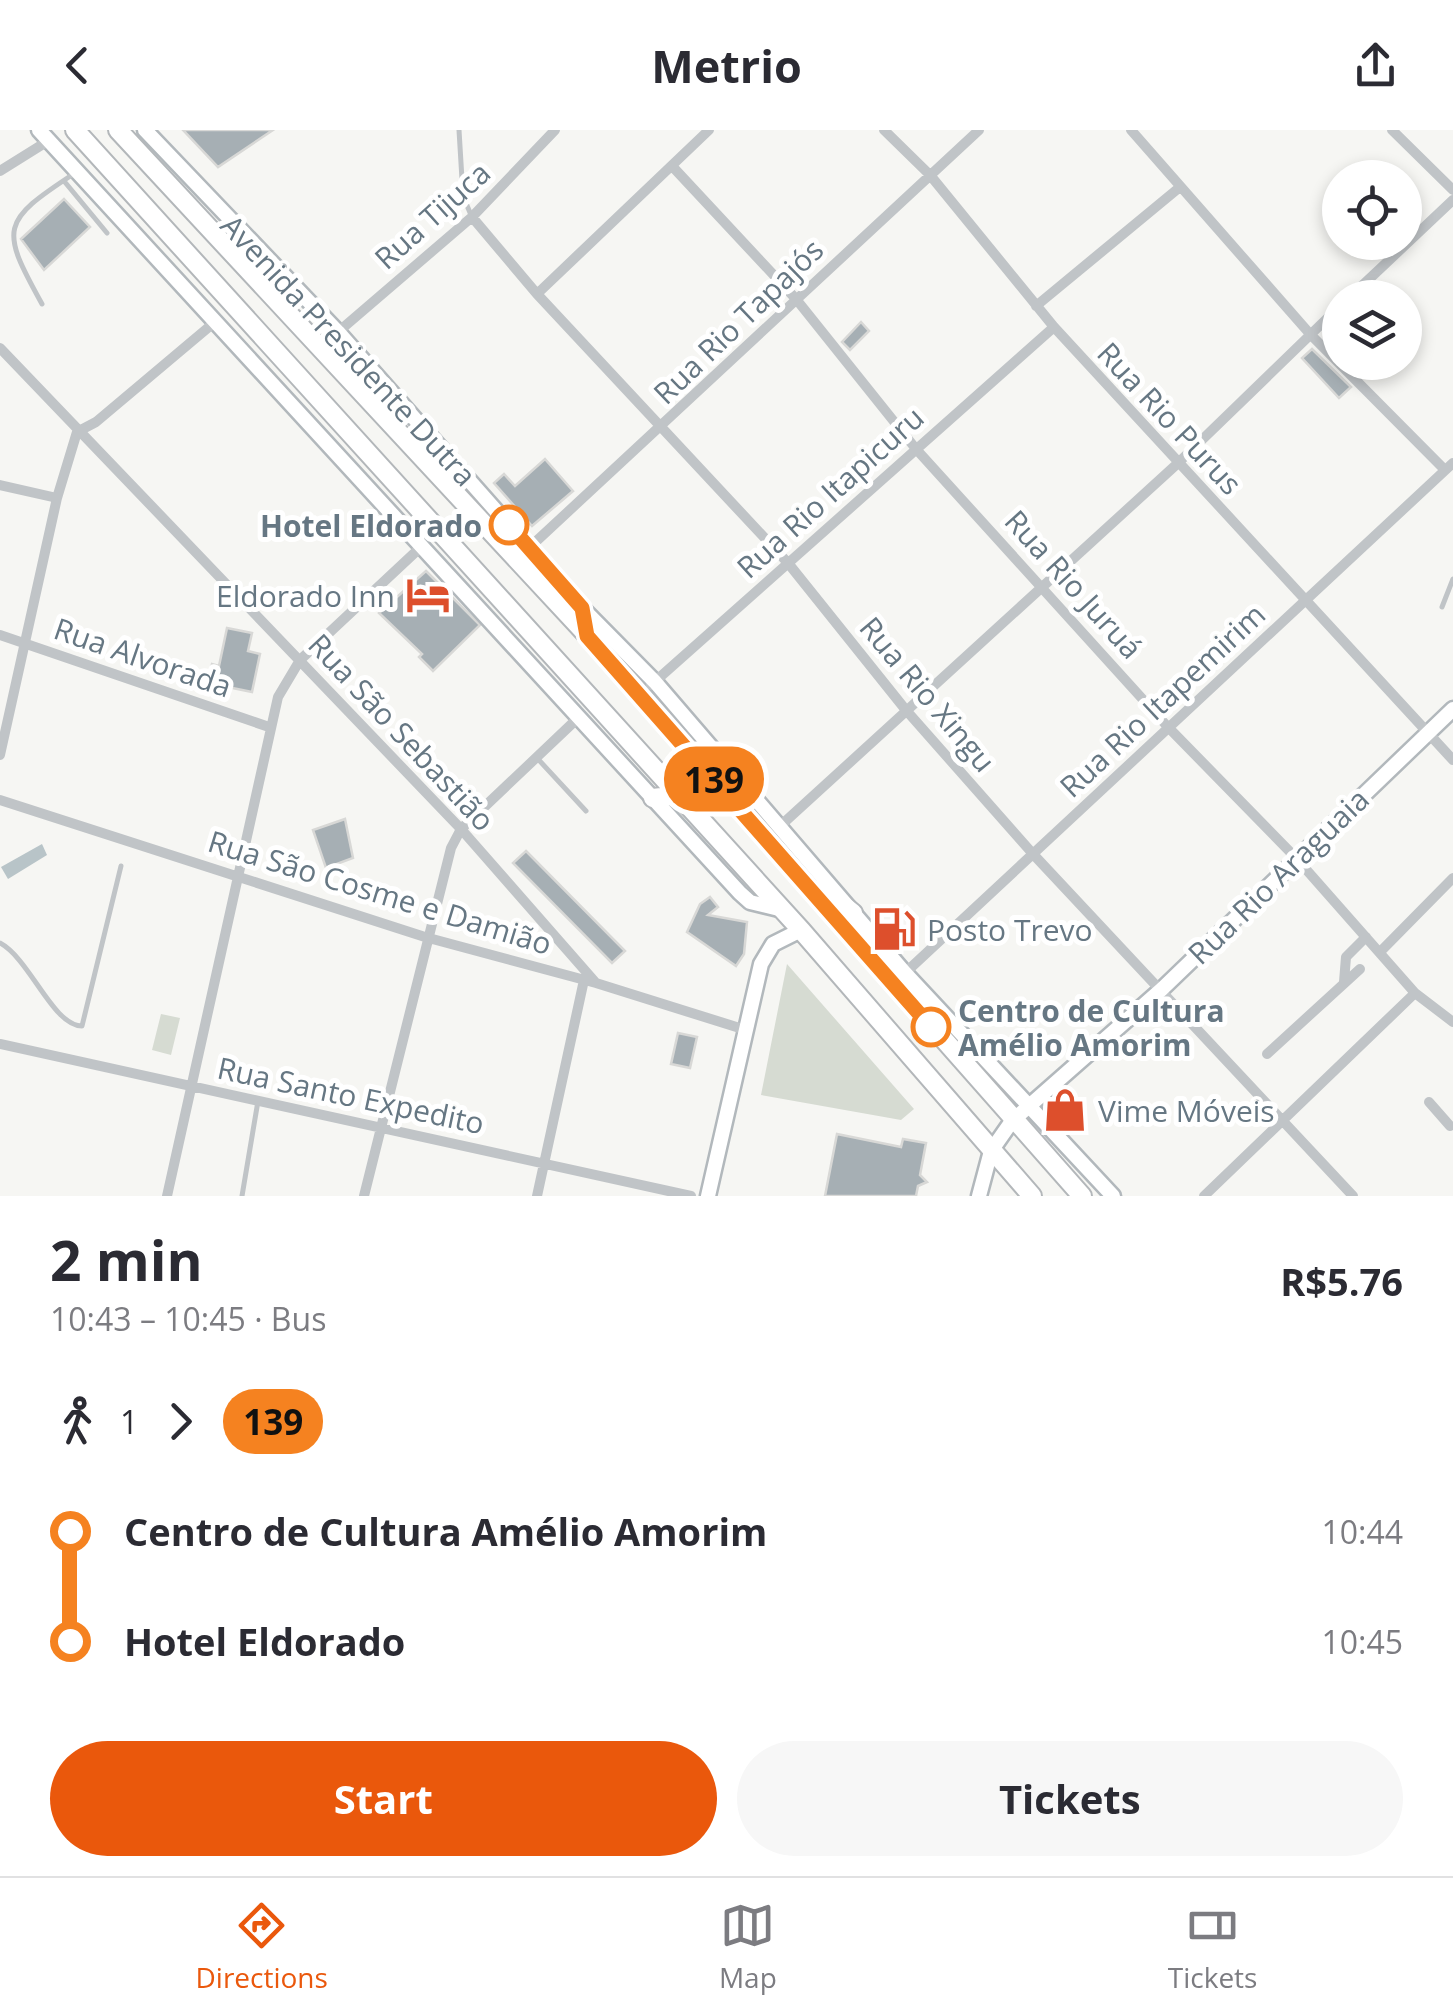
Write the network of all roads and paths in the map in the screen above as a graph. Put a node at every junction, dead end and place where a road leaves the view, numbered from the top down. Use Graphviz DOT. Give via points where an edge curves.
graph roads {
  1 [pos="74,130"];
  2 [pos="118,130"];
  3 [pos="145,130"];
  4 [pos="458,130"];
  5 [pos="556,130"];
  6 [pos="709,130"];
  7 [pos="884,130"];
  8 [pos="979,130"];
  9 [pos="1131,130"];
  10 [pos="1392,130"];
  11 [pos="43,136"];
  12 [pos="672,166"];
  13 [pos="0,171"];
  14 [pos="78,172"];
  15 [pos="930,175"];
  16 [pos="64,181"];
  17 [pos="1180,186"];
  18 [pos="1453,190"];
  19 [pos="1453,200"];
  20 [pos="472,217"];
  21 [pos="5,226"];
  22 [pos="106,233"];
  23 [pos="10,268"];
  24 [pos="1369,280"];
  25 [pos="537,294"];
  26 [pos="796,299"];
  27 [pos="42,304"];
  28 [pos="1036,306"];
  29 [pos="216,322"];
  30 [pos="1322,323"];
  31 [pos="1054,327"];
  32 [pos="338,332"];
  33 [pos="1310,334"];
  34 [pos="0,348"];
  35 [pos="661,429"];
  36 [pos="77,432"];
  37 [pos="916,449"];
  38 [pos="1177,464"];
  39 [pos="1449,466"];
  40 [pos="0,485"];
  41 [pos="57,498"];
  42 [pos="423,545"];
  43 [pos="530,547"];
  44 [pos="788,563"];
  45 [pos="1453,579"];
  46 [pos="1042,583"];
  47 [pos="1307,600"];
  48 [pos="1442,607"];
  49 [pos="582,608"];
  50 [pos="0,635"];
  51 [pos="587,636"];
  52 [pos="28,643"];
  53 [pos="300,660"];
  54 [pos="655,682"];
  55 [pos="639,695"];
  56 [pos="904,708"];
  57 [pos="1453,709"];
  58 [pos="578,718"];
  59 [pos="1168,726"];
  60 [pos="269,727"];
  61 [pos="1428,732"];
  62 [pos="0,755"];
  63 [pos="536,758"];
  64 [pos="1453,760"];
  65 [pos="679,795"];
  66 [pos="653,798"];
  67 [pos="0,800"];
  68 [pos="586,811"];
  69 [pos="778,828"];
  70 [pos="461,829"];
  71 [pos="1033,854"];
  72 [pos="1296,858"];
  73 [pos="791,865"];
  74 [pos="120,866"];
  75 [pos="238,874"];
  76 [pos="1453,878"];
  77 [pos="783,910"];
  78 [pos="853,913"];
  79 [pos="802,930"];
  80 [pos="1366,936"];
  81 [pos="425,937"];
  82 [pos="0,943"];
  83 [pos="1380,951"];
  84 [pos="1360,969"];
  85 [pos="905,973"];
  86 [pos="590,982"];
  87 [pos="1344,982"];
  88 [pos="1162,989"];
  89 [pos="1415,993"];
  90 [pos="928,1010"];
  91 [pos="1453,1022"];
  92 [pos="746,1030"];
  93 [pos="0,1044"];
  94 [pos="1266,1054"];
  95 [pos="191,1086"];
  96 [pos="258,1101"];
  97 [pos="1429,1102"];
  98 [pos="1030,1105"];
  99 [pos="1012,1122"];
  100 [pos="1284,1123"];
  101 [pos="1452,1125"];
  102 [pos="378,1128"];
  103 [pos="991,1151"];
  104 [pos="544,1163"];
  105 [pos="1100,1182"];
  106 [pos="167,1196"];
  107 [pos="242,1196"];
  108 [pos="364,1196"];
  109 [pos="537,1196"];
  110 [pos="692,1196"];
  111 [pos="708,1196"];
  112 [pos="980,1196"];
  113 [pos="1032,1196"];
  114 [pos="1082,1196"];
  115 [pos="1113,1196"];
  116 [pos="1204,1196"];
  117 [pos="1353,1196"];
  1 -- 65 [label="highway, Avenida Presidente Dutra"];
  2 -- 51 [label="highway, Avenida Presidente Dutra"];
  3 -- 32 [label="street, Avenida Presidente Dutra"];
  4 -- 20 [label="lane" via="463,196"];
  5 -- 20 [label="street, Rua Tijuca"];
  6 -- 12 [label="street"];
  7 -- 15 [label="street, Rua Rio Purus"];
  8 -- 15 [label="street, Rua Rio Tapajós"];
  9 -- 17 [label="street"];
  10 -- 18 [label="street"];
  11 -- 13 [label="street"];
  11 -- 14 [label="street"];
  12 -- 25 [label="street"];
  12 -- 26 [label="street, Rua Rio Juruá"];
  14 -- 16 [label="lane"];
  14 -- 29 [label="street"];
  15 -- 26 [label="street, Rua Rio Tapajós"];
  15 -- 28 [label="street, Rua Rio Purus"];
  16 -- 21 [label="lane"];
  16 -- 22 [label="lane"];
  17 -- 28 [label="street"];
  17 -- 33 [label="street"];
  19 -- 24 [label="street"];
  20 -- 25 [label="street, Rua Rio Xingu"];
  20 -- 32 [label="street, Rua Tijuca"];
  23 -- 27 [label="lane"];
  25 -- 35 [label="street, Rua Rio Xingu"];
  26 -- 35 [label="street, Rua Rio Tapajós"];
  26 -- 37 [label="street, Rua Rio Juruá"];
  28 -- 31 [label="street, Rua Rio Purus"];
  29 -- 36 [label="street"];
  29 -- 42 [label="street"];
  30 -- 33 [label="street"];
  31 -- 37 [label="street, Rua Rio Itapicuru"];
  31 -- 38 [label="street, Rua Rio Purus"];
  32 -- 43 [label="street, Avenida Presidente Dutra"];
  33 -- 38 [label="street"];
  33 -- 39 [label="street"];
  34 -- 36 [label="street, Rua São Sebastião"];
  35 -- 43 [label="street, Rua Rio Tapajós"];
  35 -- 44 [label="street, Rua Rio Xingu"];
  36 -- 41 [label="street"];
  36 -- 53 [label="street, Rua São Sebastião"];
  37 -- 44 [label="street, Rua Rio Itapicuru"];
  37 -- 46 [label="street, Rua Rio Juruá"];
  38 -- 46 [label="street"];
  38 -- 47 [label="street, Rua Rio Purus"];
  39 -- 47 [label="street, Rua Rio Itapemirim"];
  40 -- 41 [label="street"];
  41 -- 52 [label="street"];
  42 -- 53 [label="street"];
  42 -- 58 [label="street"];
  43 -- 49 [label="street, Avenida Presidente Dutra"];
  44 -- 54 [label="street, Rua Rio Itapicuru"];
  44 -- 56 [label="street, Rua Rio Xingu"];
  45 -- 48 [label="lane"];
  46 -- 56 [label="street"];
  46 -- 59 [label="street, Rua Rio Juruá"];
  47 -- 59 [label="street, Rua Rio Itapemirim"];
  47 -- 61 [label="street, Rua Rio Purus"];
  49 -- 51 [label="highway"];
  49 -- 54 [label="street, Avenida Presidente Dutra"];
  50 -- 52 [label="street, Rua Alvorada"];
  51 -- 55 [label="highway, Avenida Presidente Dutra"];
  52 -- 60 [label="street, Rua Alvorada"];
  52 -- 62 [label="street"];
  53 -- 60 [label="street"];
  53 -- 70 [label="street, Rua São Sebastião"];
  54 -- 55 [label="street, Rua Rio Itapicuru"];
  54 -- 69 [label="street, Avenida Presidente Dutra"];
  55 -- 73 [label="highway, Avenida Presidente Dutra"];
  56 -- 69 [label="street"];
  56 -- 71 [label="street, Rua Rio Xingu"];
  57 -- 61 [label="street, Rua Rio Araguaia"];
  58 -- 63 [label="street"];
  58 -- 66 [label="street"];
  59 -- 71 [label="street, Rua Rio Itapemirim"];
  59 -- 72 [label="street, Rua Rio Juruá"];
  60 -- 75 [label="street"];
  61 -- 64 [label="street, Rua Rio Purus"];
  61 -- 72 [label="street, Rua Rio Araguaia"];
  63 -- 68 [label="lane"];
  63 -- 70 [label="street"];
  65 -- 66 [label="highway"];
  65 -- 77 [label="highway, Avenida Presidente Dutra"];
  66 -- 77 [label="street" via="750,902"];
  67 -- 75 [label="street, Rua São Cosme e Damião"];
  69 -- 78 [label="street, Avenida Presidente Dutra"];
  70 -- 81 [label="street"];
  70 -- 86 [label="street, Rua São Sebastião"];
  71 -- 85 [label="street, Rua Rio Itapemirim"];
  71 -- 88 [label="street, Rua Rio Xingu"];
  72 -- 80 [label="street, Rua Rio Juruá"];
  72 -- 88 [label="street, Rua Rio Araguaia"];
  73 -- 78 [label="highway"];
  73 -- 90 [label="highway, Avenida Presidente Dutra"];
  74 -- 82 [label="lane" via="82,1026 60,1015 24,961"];
  75 -- 81 [label="street, Rua São Cosme e Damião"];
  75 -- 95 [label="street"];
  76 -- 83 [label="street"];
  77 -- 79 [label="highway, Avenida Presidente Dutra"];
  78 -- 85 [label="street, Avenida Presidente Dutra"];
  79 -- 92 [label="street" via="766,953"];
  79 -- 103 [label="highway, Avenida Presidente Dutra"];
  80 -- 83 [label="street, Rua Rio Juruá"];
  80 -- 87 [label="street" via="1346,957"];
  81 -- 86 [label="street, Rua São Cosme e Damião"];
  81 -- 102 [label="street"];
  83 -- 89 [label="street, Rua Rio Juruá"];
  84 -- 87 [label="street"];
  85 -- 90 [label="street, Avenida Presidente Dutra"];
  86 -- 92 [label="street, Rua São Cosme e Damião"];
  86 -- 104 [label="street"];
  87 -- 94 [label="street"];
  88 -- 98 [label="street, Rua Rio Araguaia"];
  88 -- 100 [label="street, Rua Rio Xingu"];
  89 -- 91 [label="street, Rua Rio Juruá"];
  89 -- 100 [label="street"];
  90 -- 98 [label="street, Avenida Presidente Dutra"];
  90 -- 99 [label="highway, Avenida Presidente Dutra"];
  92 -- 111 [label="street"];
  93 -- 95 [label="street, Rua Santo Expedito"];
  95 -- 96 [label="street, Rua Santo Expedito"];
  95 -- 106 [label="street"];
  96 -- 102 [label="street, Rua Santo Expedito"];
  96 -- 107 [label="lane"];
  97 -- 101 [label="street"];
  98 -- 99 [label="street, Rua Rio Araguaia"];
  98 -- 105 [label="street, Avenida Presidente Dutra"];
  99 -- 103 [label="street, Rua Rio Araguaia"];
  99 -- 114 [label="highway, Avenida Presidente Dutra"];
  100 -- 116 [label="street"];
  100 -- 117 [label="street, Rua Rio Xingu"];
  102 -- 104 [label="street, Rua Santo Expedito"];
  102 -- 108 [label="street"];
  103 -- 112 [label="street"];
  103 -- 113 [label="highway, Avenida Presidente Dutra"];
  104 -- 109 [label="street"];
  104 -- 110 [label="street, Rua Santo Expedito"];
  105 -- 114 [label="street"];
  105 -- 115 [label="street, Avenida Presidente Dutra"];
}
